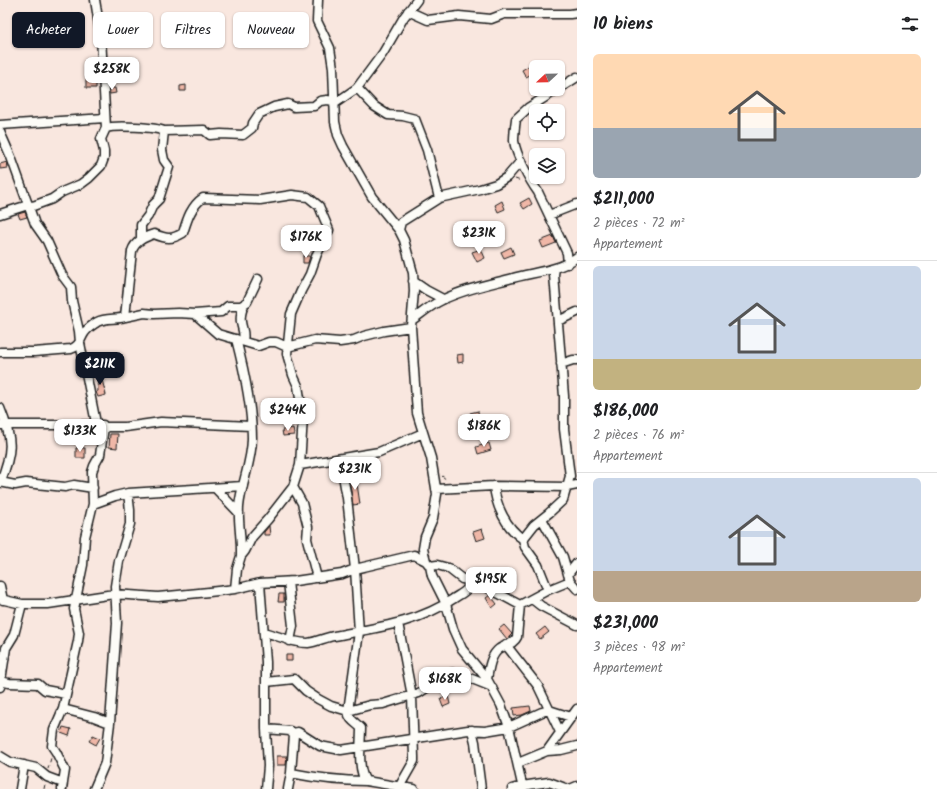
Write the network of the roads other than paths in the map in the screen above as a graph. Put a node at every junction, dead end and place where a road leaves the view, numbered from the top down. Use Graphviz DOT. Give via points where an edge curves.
graph roads {
  1 [pos="95,0"];
  2 [pos="318,0"];
  3 [pos="418,0"];
  4 [pos="408,11"];
  5 [pos="577,13"];
  6 [pos="577,77"];
  7 [pos="357,88"];
  8 [pos="334,102"];
  9 [pos="105,118"];
  10 [pos="0,125"];
  11 [pos="106,128"];
  12 [pos="164,131"];
  13 [pos="0,132"];
  14 [pos="521,161"];
  15 [pos="439,198"];
  16 [pos="577,204"];
  17 [pos="28,205"];
  18 [pos="0,214"];
  19 [pos="549,215"];
  20 [pos="399,230"];
  21 [pos="141,239"];
  22 [pos="577,257"];
  23 [pos="568,264"];
  24 [pos="555,268"];
  25 [pos="258,279"];
  26 [pos="413,281"];
  27 [pos="443,299"];
  28 [pos="245,303"];
  29 [pos="577,312"];
  30 [pos="195,314"];
  31 [pos="125,317"];
  32 [pos="558,321"];
  33 [pos="412,324"];
  34 [pos="240,340"];
  35 [pos="80,343"];
  36 [pos="287,347"];
  37 [pos="0,352"];
  38 [pos="577,360"];
  39 [pos="561,364"];
  40 [pos="0,408"];
  41 [pos="3,424"];
  42 [pos="101,426"];
  43 [pos="251,426"];
  44 [pos="423,433"];
  45 [pos="340,459"];
  46 [pos="300,465"];
  47 [pos="0,482"];
  48 [pos="577,485"];
  49 [pos="243,486"];
  50 [pos="494,486"];
  51 [pos="294,487"];
  52 [pos="567,487"];
  53 [pos="93,488"];
  54 [pos="216,489"];
  55 [pos="436,489"];
  56 [pos="128,493"];
  57 [pos="93,504"];
  58 [pos="239,512"];
  59 [pos="542,519"];
  60 [pos="425,538"];
  61 [pos="523,539"];
  62 [pos="241,556"];
  63 [pos="406,556"];
  64 [pos="577,563"];
  65 [pos="428,564"];
  66 [pos="355,569"];
  67 [pos="317,578"];
  68 [pos="569,578"];
  69 [pos="471,580"];
  70 [pos="288,582"];
  71 [pos="260,583"];
  72 [pos="0,586"];
  73 [pos="235,589"];
  74 [pos="548,590"];
  75 [pos="577,590"];
  76 [pos="114,594"];
  77 [pos="532,599"];
  78 [pos="2,600"];
  79 [pos="75,601"];
  80 [pos="22,604"];
  81 [pos="446,604"];
  82 [pos="520,605"];
  83 [pos="398,623"];
  84 [pos="577,625"];
  85 [pos="264,632"];
  86 [pos="359,632"];
  87 [pos="290,641"];
  88 [pos="506,645"];
  89 [pos="487,679"];
  90 [pos="266,682"];
  91 [pos="0,683"];
  92 [pos="492,687"];
  93 [pos="66,694"];
  94 [pos="412,696"];
  95 [pos="63,709"];
  96 [pos="577,709"];
  97 [pos="549,710"];
  98 [pos="348,711"];
  99 [pos="571,717"];
  100 [pos="110,723"];
  101 [pos="509,727"];
  102 [pos="266,729"];
  103 [pos="472,730"];
  104 [pos="560,732"];
  105 [pos="292,733"];
  106 [pos="413,738"];
  107 [pos="360,746"];
  108 [pos="577,746"];
  109 [pos="547,751"];
  110 [pos="0,756"];
  111 [pos="518,763"];
  112 [pos="24,765"];
  113 [pos="291,773"];
  114 [pos="366,781"];
  115 [pos="62,786"];
  116 [pos="577,786"];
  117 [pos="522,787"];
  118 [pos="399,788"];
  119 [pos="20,789"];
  120 [pos="94,789"];
  121 [pos="266,789"];
  122 [pos="288,789"];
  123 [pos="414,789"];
  124 [pos="481,789"];
  125 [pos="512,789"];
  1 -- 9 [label="street"];
  2 -- 8 [label="street" via="317,21 330,48"];
  3 -- 4 [label="street"];
  4 -- 5 [label="street" via="428,20 459,16 491,19 504,14"];
  4 -- 7 [label="street" via="383,53"];
  6 -- 14 [label="street" via="528,108 516,119 514,141"];
  7 -- 8 [label="street"];
  7 -- 15 [label="street" via="374,106 388,115 415,119 427,150"];
  8 -- 12 [label="street" via="327,100 320,101 314,106 294,107 288,104 274,107 258,114 252,128 243,135 210,135 204,130"];
  8 -- 20 [label="street" via="335,122 342,146 372,197"];
  9 -- 10 [label="street"];
  9 -- 11 [label="street"];
  11 -- 12 [label="street"];
  11 -- 17 [label="street" via="101,139 104,158 96,172 52,199 34,206"];
  12 -- 21 [label="street" via="162,150 169,167 159,199 141,225"];
  13 -- 17 [label="street"];
  14 -- 15 [label="street" via="507,177 496,184"];
  14 -- 19 [label="street"];
  15 -- 20 [label="street" via="401,222"];
  16 -- 19 [label="street"];
  17 -- 18 [label="street"];
  17 -- 35 [label="street" via="34,224 47,241 59,270 71,287"];
  19 -- 23 [label="street" via="567,253"];
  20 -- 26 [label="street" via="404,240"];
  21 -- 31 [label="street" via="133,246"];
  21 -- 36 [label="street" via="154,234 166,239 175,238 183,233 196,202 203,198 260,200 292,195 308,198 319,206 329,230 291,314"];
  22 -- 23 [label="street"];
  23 -- 24 [label="street"];
  24 -- 27 [label="street"];
  24 -- 32 [label="street"];
  25 -- 28 [label="street"];
  26 -- 27 [label="street"];
  26 -- 33 [label="street"];
  27 -- 33 [label="street"];
  28 -- 30 [label="street" via="241,306 228,306 221,312"];
  28 -- 34 [label="street" via="241,317 245,333"];
  29 -- 32 [label="street"];
  30 -- 31 [label="street" via="144,313"];
  30 -- 34 [label="street" via="218,334"];
  31 -- 35 [label="street" via="106,318 98,322 85,332"];
  32 -- 39 [label="street"];
  33 -- 36 [label="street" via="354,340 315,340"];
  33 -- 44 [label="street" via="417,413"];
  34 -- 36 [label="street" via="258,346 276,342"];
  34 -- 43 [label="street"];
  35 -- 37 [label="street" via="66,350"];
  35 -- 42 [label="street"];
  36 -- 46 [label="street" via="298,386 303,417"];
  38 -- 39 [label="street"];
  39 -- 52 [label="street" via="564,429 570,476"];
  40 -- 41 [label="street"];
  41 -- 42 [label="street"];
  41 -- 47 [label="street" via="10,445 9,457"];
  42 -- 43 [label="street" via="125,427 161,422"];
  42 -- 53 [label="street" via="100,455 92,472"];
  43 -- 49 [label="street" via="250,459"];
  44 -- 45 [label="street" via="380,452"];
  44 -- 55 [label="street"];
  45 -- 46 [label="street"];
  45 -- 66 [label="street"];
  46 -- 51 [label="street"];
  47 -- 53 [label="street" via="15,485 26,483"];
  48 -- 52 [label="street"];
  49 -- 54 [label="street"];
  49 -- 58 [label="street"];
  50 -- 52 [label="street"];
  50 -- 55 [label="street"];
  50 -- 61 [label="street" via="502,514 517,535"];
  51 -- 62 [label="street" via="252,537"];
  51 -- 67 [label="street" via="308,528 307,539"];
  52 -- 59 [label="street" via="563,500"];
  53 -- 57 [label="street"];
  54 -- 56 [label="street"];
  54 -- 58 [label="street"];
  55 -- 60 [label="street" via="434,518"];
  56 -- 57 [label="street"];
  56 -- 76 [label="street" via="130,524 119,561"];
  57 -- 79 [label="street"];
  58 -- 62 [label="street"];
  59 -- 61 [label="street"];
  59 -- 68 [label="street" via="563,557"];
  60 -- 63 [label="street"];
  60 -- 65 [label="street" via="423,549"];
  61 -- 74 [label="street" via="538,565"];
  62 -- 73 [label="street"];
  63 -- 65 [label="street" via="414,555"];
  63 -- 66 [label="street"];
  64 -- 68 [label="street"];
  65 -- 69 [label="street" via="448,568 462,579"];
  65 -- 81 [label="street"];
  66 -- 67 [label="street"];
  66 -- 86 [label="street"];
  67 -- 70 [label="street"];
  68 -- 74 [label="street"];
  68 -- 75 [label="street"];
  69 -- 81 [label="street" via="464,592"];
  69 -- 82 [label="street"];
  70 -- 71 [label="street"];
  70 -- 87 [label="street" via="293,626"];
  71 -- 73 [label="street"];
  71 -- 85 [label="street"];
  72 -- 78 [label="street"];
  73 -- 76 [label="street" via="158,597"];
  74 -- 77 [label="street"];
  76 -- 79 [label="street"];
  76 -- 100 [label="street" via="117,623"];
  77 -- 82 [label="street"];
  77 -- 84 [label="street"];
  78 -- 80 [label="street"];
  79 -- 80 [label="street"];
  79 -- 93 [label="street" via="79,633"];
  80 -- 91 [label="street" via="14,636 6,648"];
  81 -- 83 [label="street"];
  81 -- 89 [label="street" via="462,649"];
  82 -- 88 [label="street" via="516,640"];
  83 -- 86 [label="street"];
  83 -- 94 [label="street"];
  85 -- 87 [label="street"];
  85 -- 90 [label="street"];
  86 -- 87 [label="street" via="310,643"];
  86 -- 98 [label="street"];
  88 -- 89 [label="street" via="492,659"];
  88 -- 97 [label="street" via="538,686"];
  89 -- 92 [label="street"];
  90 -- 98 [label="street" via="294,679 318,699 330,706"];
  90 -- 102 [label="street"];
  91 -- 93 [label="street" via="38,684 48,691"];
  92 -- 94 [label="street" via="453,673 434,677 424,691"];
  92 -- 101 [label="street"];
  93 -- 95 [label="street"];
  94 -- 98 [label="street"];
  94 -- 106 [label="street"];
  95 -- 100 [label="street" via="94,716"];
  95 -- 115 [label="street" via="54,730 52,746 65,770"];
  96 -- 99 [label="street"];
  97 -- 99 [label="street"];
  97 -- 101 [label="street"];
  97 -- 104 [label="street"];
  98 -- 107 [label="street" via="350,719 361,728"];
  99 -- 104 [label="street"];
  100 -- 120 [label="street" via="105,763"];
  101 -- 103 [label="street" via="478,732"];
  101 -- 111 [label="street"];
  102 -- 105 [label="street"];
  102 -- 121 [label="street"];
  103 -- 106 [label="street"];
  103 -- 124 [label="street"];
  104 -- 109 [label="street"];
  105 -- 107 [label="street" via="298,732 320,746 331,749 341,750"];
  105 -- 113 [label="street" via="294,735"];
  106 -- 107 [label="street"];
  106 -- 118 [label="street" via="414,761"];
  107 -- 114 [label="street" via="362,776"];
  108 -- 109 [label="street"];
  109 -- 111 [label="street"];
  110 -- 112 [label="street" via="10,762"];
  111 -- 117 [label="street"];
  112 -- 115 [label="street" via="36,768"];
  112 -- 119 [label="street"];
  113 -- 114 [label="street" via="314,778"];
  113 -- 122 [label="street"];
  114 -- 118 [label="street"];
  116 -- 117 [label="street" via="565,788 549,782"];
  117 -- 125 [label="street"];
  118 -- 123 [label="street"];
}
